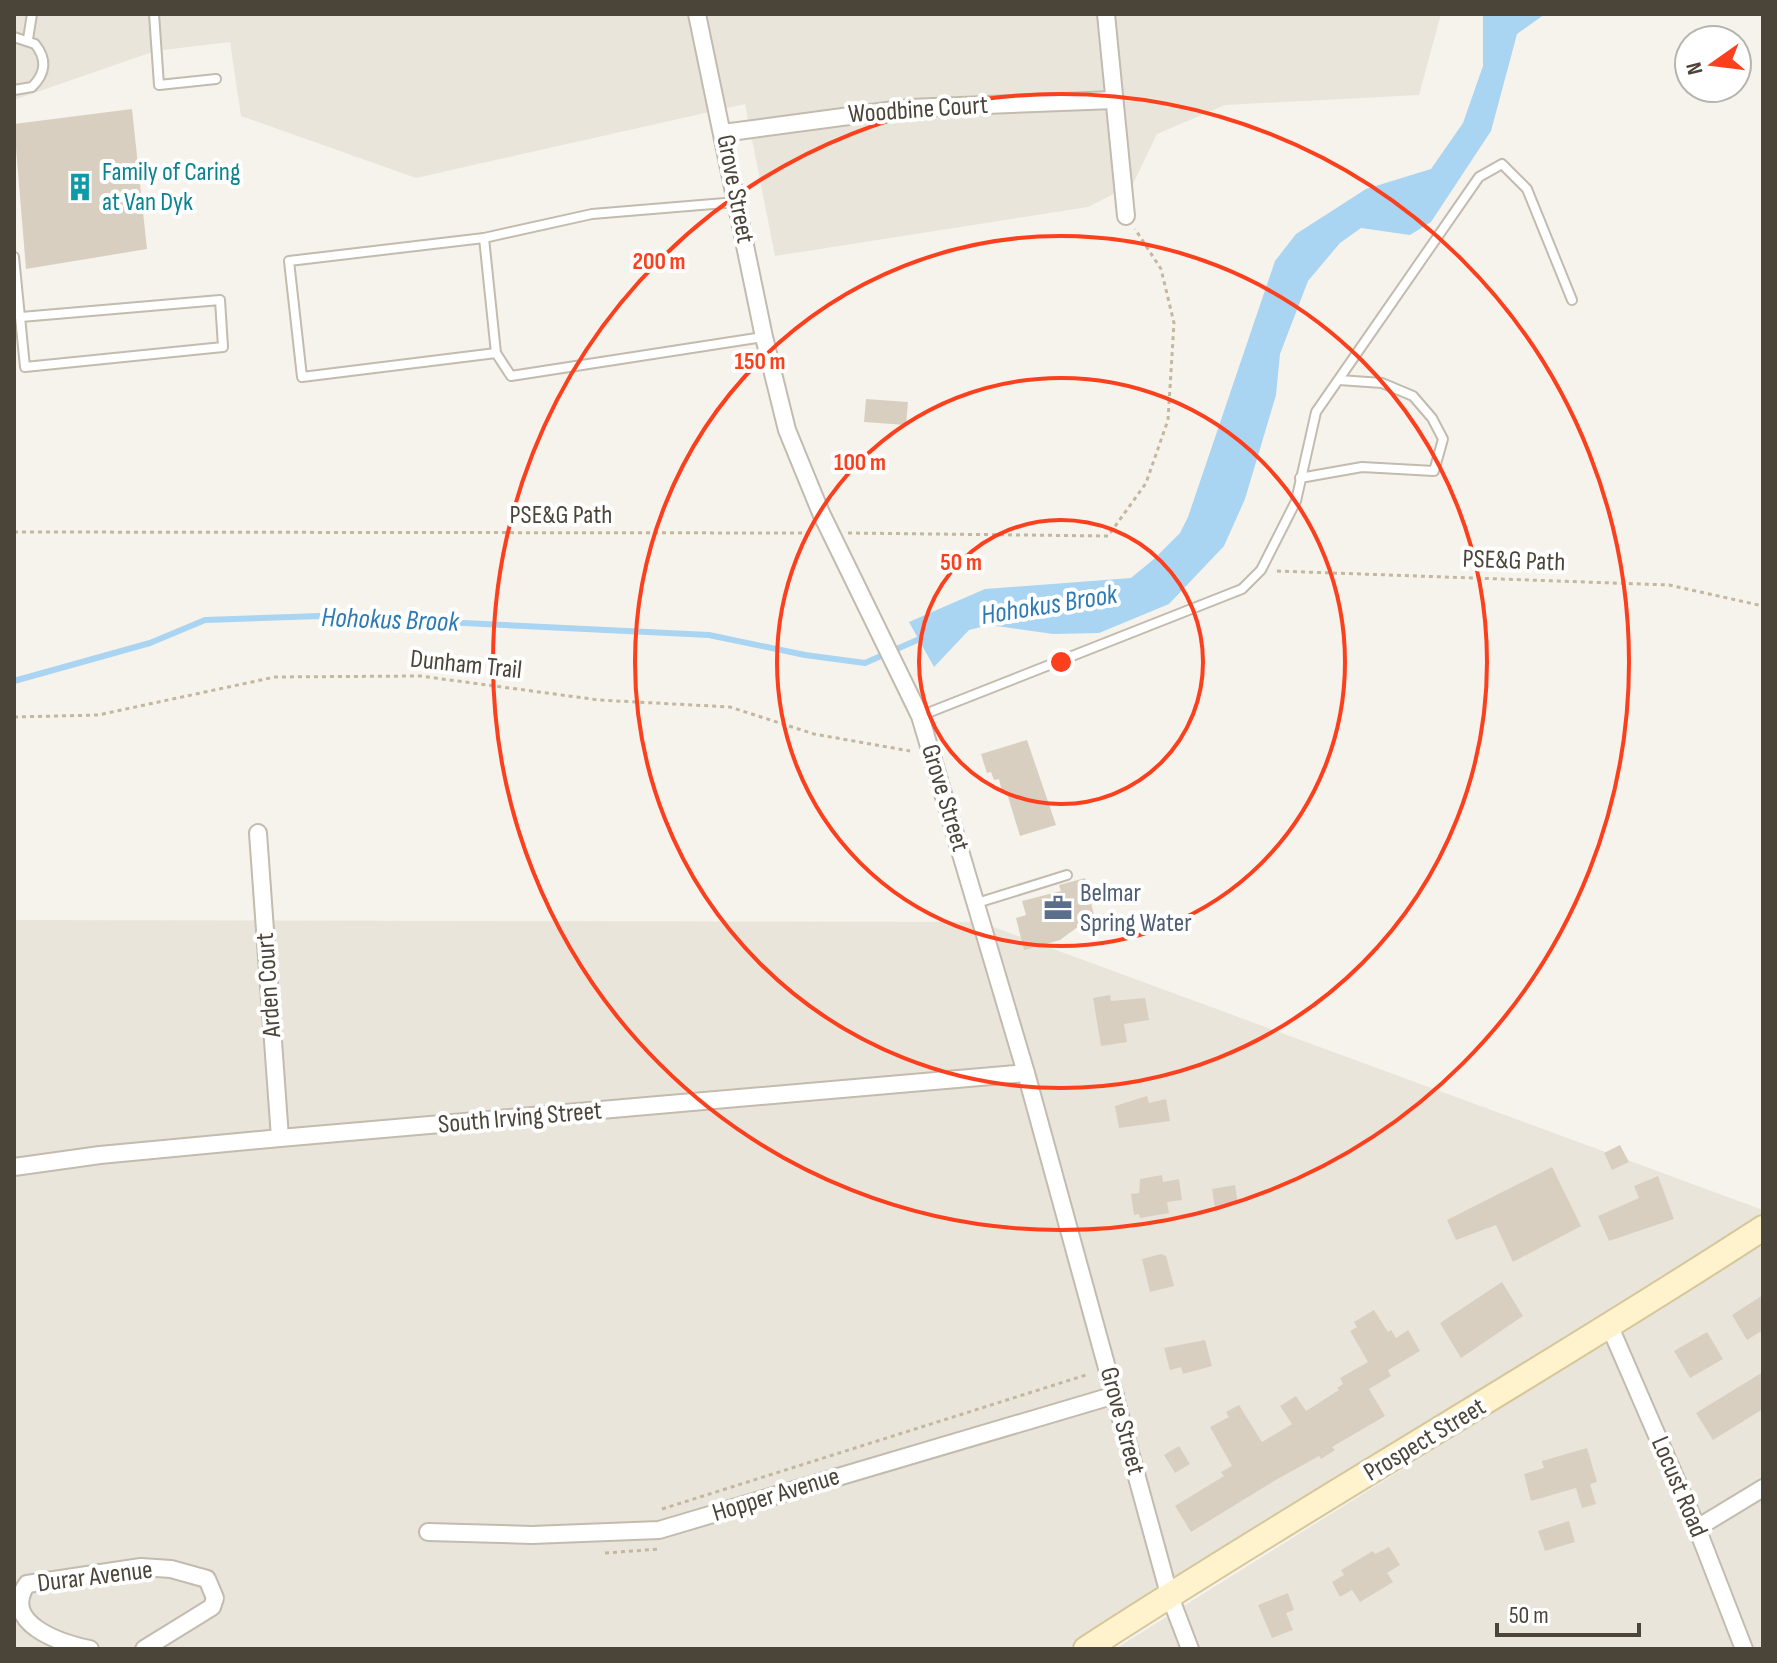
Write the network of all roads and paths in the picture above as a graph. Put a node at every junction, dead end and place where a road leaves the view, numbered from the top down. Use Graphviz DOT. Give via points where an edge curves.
graph roads {
  1 [pos="32,14"];
  2 [pos="154,14"];
  3 [pos="697,14"];
  4 [pos="1106,14"];
  5 [pos="14,37"];
  6 [pos="28,39"];
  7 [pos="216,79"];
  8 [pos="14,90"];
  9 [pos="1114,100"];
  10 [pos="723,133"];
  11 [pos="738,202"];
  12 [pos="1126,216"];
  13 [pos="484,238"];
  14 [pos="14,257"];
  15 [pos="1572,300"];
  16 [pos="21,317"];
  17 [pos="764,337"];
  18 [pos="496,353"];
  19 [pos="1339,380"];
  20 [pos="1300,478"];
  21 [pos="14,532"];
  22 [pos="830,533"];
  23 [pos="1261,570"];
  24 [pos="1763,606"];
  25 [pos="920,716"];
  26 [pos="14,717"];
  27 [pos="911,751"];
  28 [pos="258,833"];
  29 [pos="1067,875"];
  30 [pos="977,903"];
  31 [pos="1026,1073"];
  32 [pos="280,1138"];
  33 [pos="14,1167"];
  34 [pos="1763,1228"];
  35 [pos="1610,1327"];
  36 [pos="1093,1372"];
  37 [pos="1115,1395"];
  38 [pos="1763,1488"];
  39 [pos="660,1509"];
  40 [pos="1697,1528"];
  41 [pos="428,1532"];
  42 [pos="1169,1594"];
  43 [pos="90,1649"];
  44 [pos="144,1649"];
  45 [pos="1086,1649"];
  46 [pos="1190,1649"];
  47 [pos="1744,1649"];
  1 -- 6 [label="lane"];
  2 -- 7 [label="lane" via="159,85"];
  3 -- 10 [label="street, Grove Street"];
  4 -- 9 [label="street"];
  5 -- 6 [label="lane"];
  6 -- 8 [label="lane" via="41,52 43,72 32,87"];
  9 -- 10 [label="street, Woodbine Court" via="909,108"];
  9 -- 12 [label="street"];
  10 -- 11 [label="street, Grove Street"];
  11 -- 13 [label="lane" via="592,214"];
  11 -- 17 [label="street, Grove Street"];
  12 -- 22 [label="path, PSE&G Path" via="1161,269 1174,323 1168,420 1146,483 1108,536"];
  13 -- 18 [label="lane"];
  13 -- 18 [label="lane" via="289,261 302,377"];
  14 -- 16 [label="lane"];
  15 -- 19 [label="lane" via="1527,189 1502,164 1479,177"];
  16 -- 16 [label="lane" via="25,367 223,347 220,300"];
  17 -- 18 [label="lane" via="511,376"];
  17 -- 22 [label="street, Grove Street" via="787,430"];
  19 -- 20 [label="lane" via="1316,412"];
  19 -- 20 [label="lane" via="1382,383 1413,396 1443,439 1434,471 1362,467"];
  20 -- 23 [label="lane" via="1296,501"];
  21 -- 22 [label="path, PSE&G Path"];
  22 -- 25 [label="street, Grove Street"];
  23 -- 24 [label="path, PSE&G Path" via="1669,585"];
  23 -- 25 [label="lane" via="1242,589"];
  25 -- 30 [label="street, Grove Street"];
  26 -- 27 [label="path, Dunham Trail" via="98,715 275,677 420,676 599,700 730,707 814,734"];
  28 -- 32 [label="street, Arden Court"];
  29 -- 30 [label="lane"];
  30 -- 31 [label="street, Grove Street"];
  31 -- 32 [label="street, South Irving Street"];
  31 -- 37 [label="street, Grove Street"];
  32 -- 33 [label="street, South Irving Street"];
  34 -- 35 [label="main road, Prospect Street"];
  35 -- 40 [label="street, Locust Road"];
  35 -- 42 [label="main road, Prospect Street"];
  36 -- 39 [label="path"];
  37 -- 41 [label="street, Hopper Avenue" via="659,1530"];
  37 -- 42 [label="street, Grove Street"];
  38 -- 40 [label="street"];
  40 -- 47 [label="street, Locust Road"];
  42 -- 45 [label="main road, Prospect Street"];
  42 -- 46 [label="street, Grove Street"];
  43 -- 44 [label="street, Durar Avenue" via="49,1637 23,1615 19,1603 27,1584 141,1567 207,1579 215,1598 212,1607"];
}
